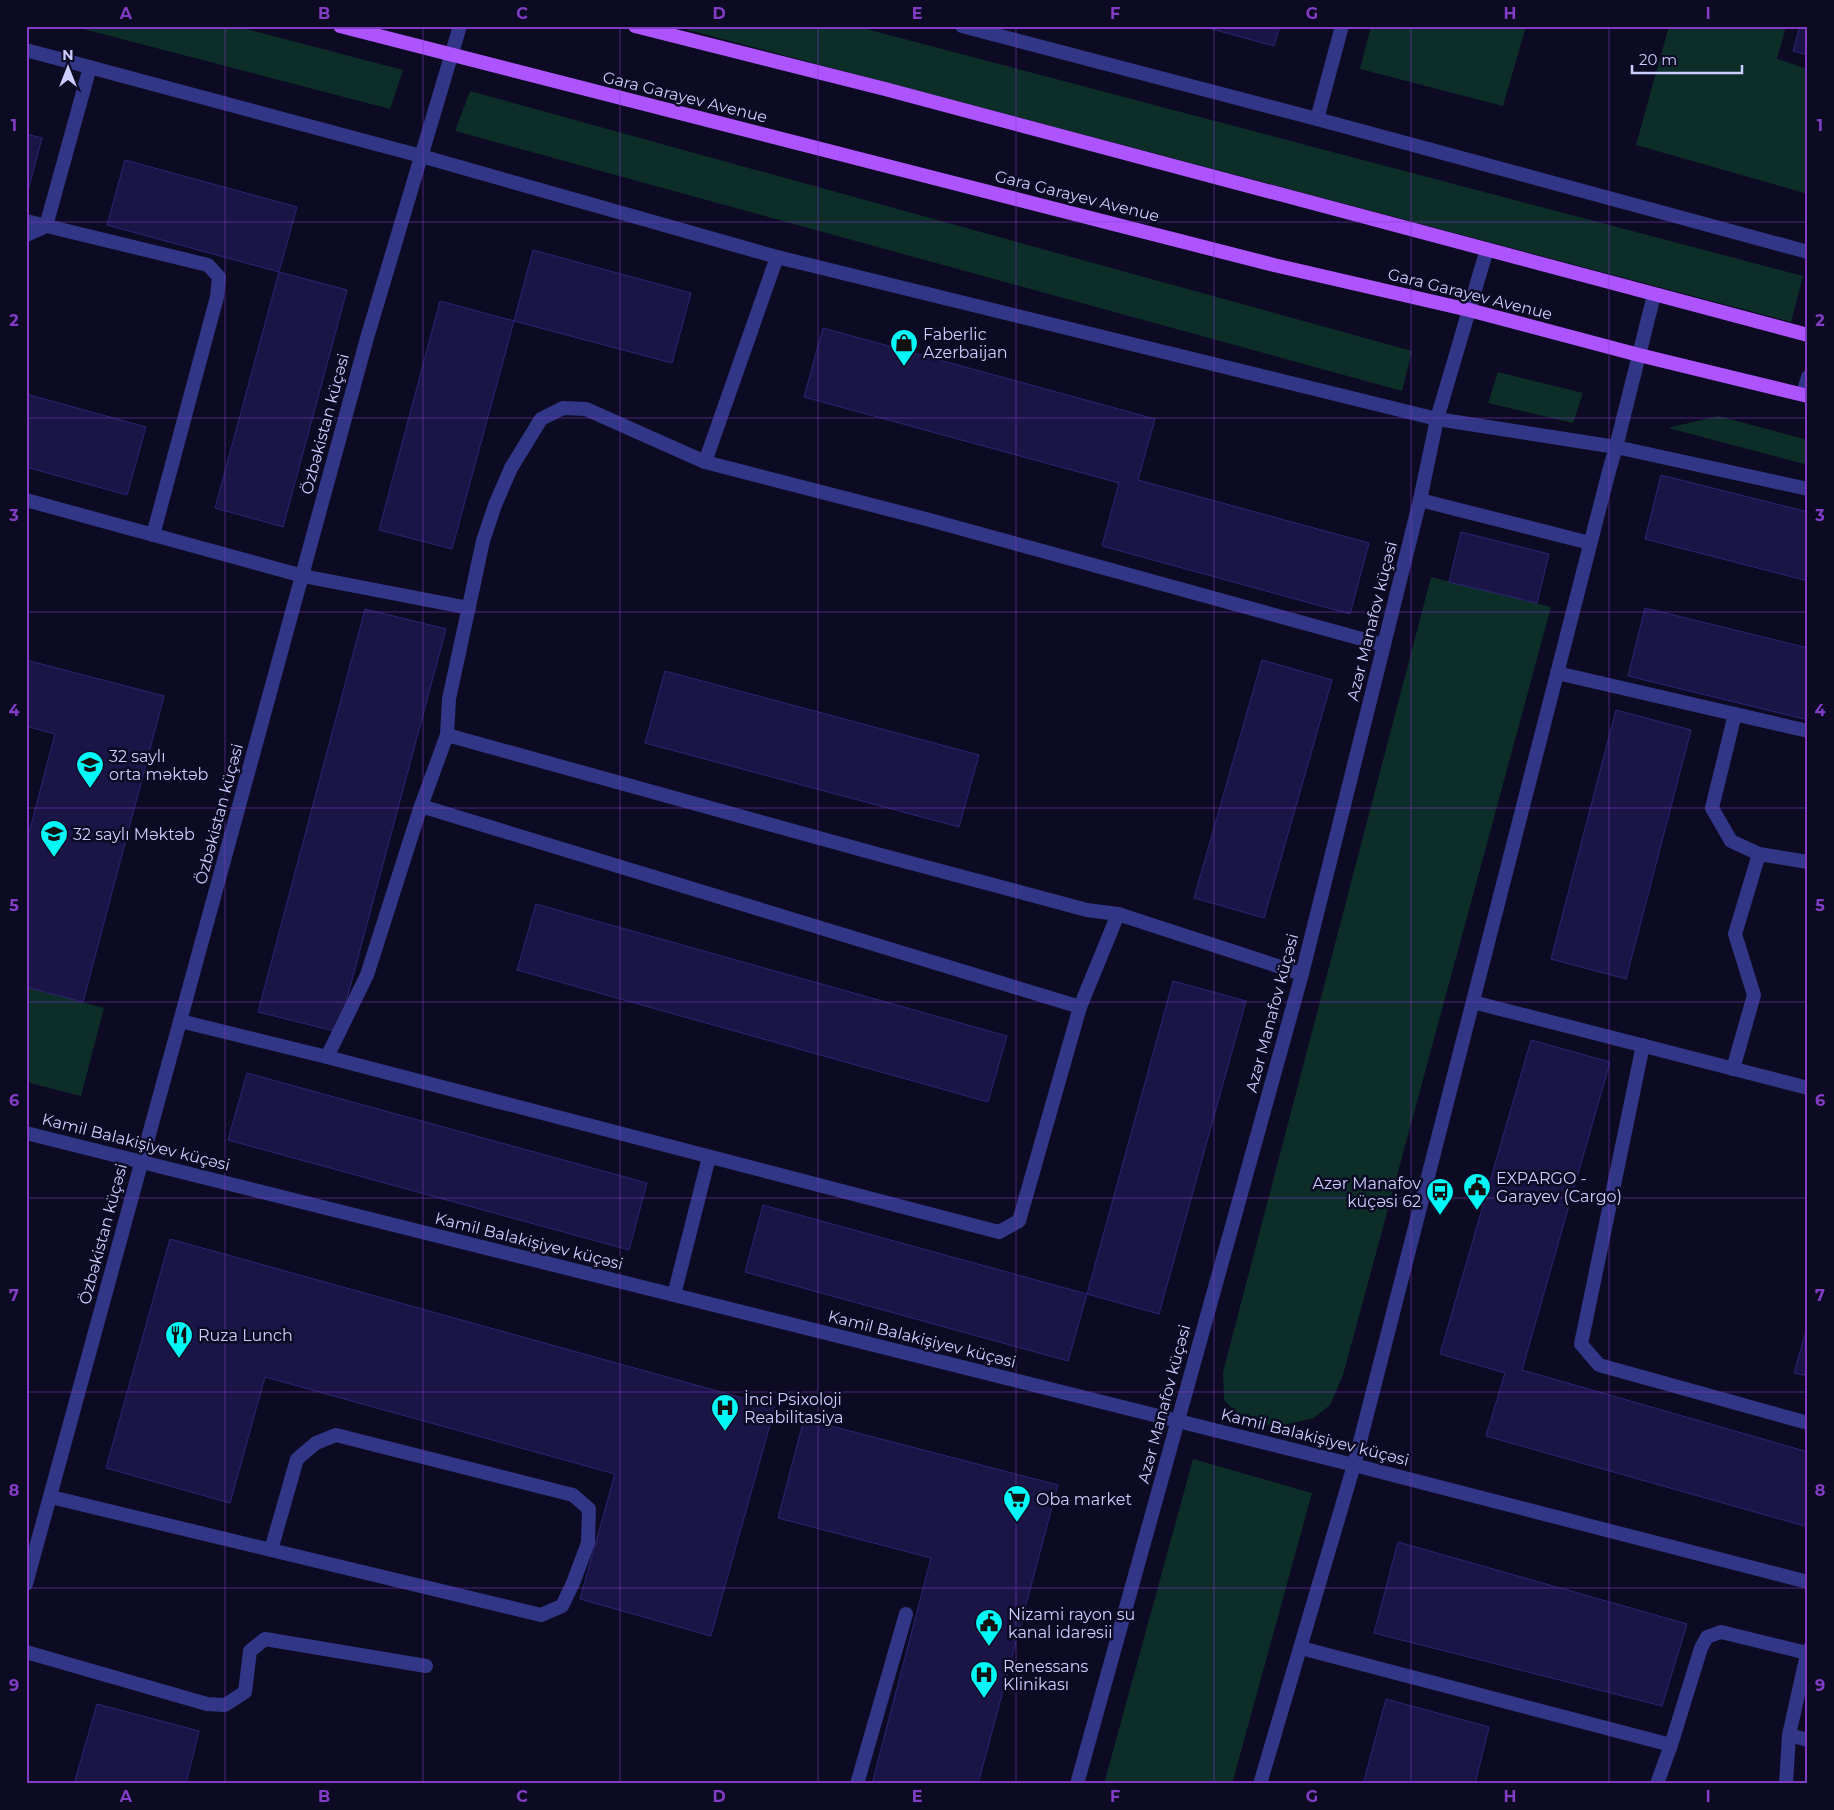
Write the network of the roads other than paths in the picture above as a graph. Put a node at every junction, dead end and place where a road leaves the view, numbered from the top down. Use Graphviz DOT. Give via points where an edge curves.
graph roads {
  1 [pos="340,26"];
  2 [pos="460,26"];
  3 [pos="635,26"];
  4 [pos="962,26"];
  5 [pos="1342,26"];
  6 [pos="26,50"];
  7 [pos="452,56"];
  8 [pos="90,67"];
  9 [pos="1316,119"];
  10 [pos="421,156"];
  11 [pos="26,221"];
  12 [pos="46,226"];
  13 [pos="26,235"];
  14 [pos="1487,249"];
  15 [pos="1808,252"];
  16 [pos="776,257"];
  17 [pos="1654,295"];
  18 [pos="1469,310"];
  19 [pos="1808,335"];
  20 [pos="1639,355"];
  21 [pos="1808,377"];
  22 [pos="1806,395"];
  23 [pos="1437,419"];
  24 [pos="1616,447"];
  25 [pos="705,462"];
  26 [pos="1808,489"];
  27 [pos="26,500"];
  28 [pos="1420,500"];
  29 [pos="153,535"];
  30 [pos="1590,542"];
  31 [pos="303,576"];
  32 [pos="469,608"];
  33 [pos="1384,645"];
  34 [pos="1557,673"];
  35 [pos="1735,714"];
  36 [pos="1808,731"];
  37 [pos="447,735"];
  38 [pos="421,806"];
  39 [pos="1759,854"];
  40 [pos="1808,862"];
  41 [pos="1118,914"];
  42 [pos="1302,974"];
  43 [pos="1473,1002"];
  44 [pos="1080,1007"];
  45 [pos="180,1021"];
  46 [pos="1643,1045"];
  47 [pos="327,1057"];
  48 [pos="1733,1068"];
  49 [pos="1808,1088"];
  50 [pos="26,1132"];
  51 [pos="709,1157"];
  52 [pos="141,1162"];
  53 [pos="674,1295"];
  54 [pos="1177,1421"];
  55 [pos="1808,1423"];
  56 [pos="1354,1465"];
  57 [pos="51,1497"];
  58 [pos="271,1550"];
  59 [pos="1808,1582"];
  60 [pos="26,1584"];
  61 [pos="906,1614"];
  62 [pos="1301,1648"];
  63 [pos="26,1652"];
  64 [pos="1807,1652"];
  65 [pos="426,1666"];
  66 [pos="1789,1735"];
  67 [pos="1808,1740"];
  68 [pos="1671,1745"];
  69 [pos="856,1784"];
  70 [pos="1078,1784"];
  71 [pos="1260,1784"];
  72 [pos="1658,1784"];
  73 [pos="1786,1784"];
  1 -- 7 [label="main road, Gara Garayev Avenue"];
  2 -- 7 [label="street, Özbəkistan küçəsi"];
  3 -- 14 [label="main road"];
  4 -- 9 [label="street"];
  5 -- 9 [label="street"];
  6 -- 8 [label="street"];
  7 -- 10 [label="street, Özbəkistan küçəsi"];
  7 -- 18 [label="main road, Gara Garayev Avenue" via="1274,265"];
  8 -- 10 [label="street"];
  8 -- 12 [label="street"];
  9 -- 15 [label="street"];
  10 -- 16 [label="street"];
  10 -- 31 [label="street, Özbəkistan küçəsi" via="366,338"];
  11 -- 12 [label="street"];
  12 -- 13 [label="street"];
  12 -- 29 [label="street" via="208,265 219,277 217,297"];
  14 -- 17 [label="main road"];
  14 -- 18 [label="street, Azər Manafov küçəsi"];
  16 -- 23 [label="street"];
  16 -- 25 [label="street"];
  17 -- 19 [label="main road"];
  17 -- 20 [label="street"];
  18 -- 20 [label="main road, Gara Garayev Avenue"];
  18 -- 23 [label="street, Azər Manafov küçəsi"];
  20 -- 22 [label="main road, Gara Garayev Avenue"];
  20 -- 24 [label="street"];
  21 -- 22 [label="street"];
  23 -- 24 [label="street"];
  23 -- 28 [label="street, Azər Manafov küçəsi"];
  24 -- 26 [label="street"];
  24 -- 30 [label="street"];
  25 -- 32 [label="street" via="586,409 563,408 541,419 511,468 495,505 483,541"];
  25 -- 33 [label="street"];
  27 -- 29 [label="street"];
  28 -- 30 [label="street"];
  28 -- 33 [label="street, Azər Manafov küçəsi"];
  29 -- 31 [label="street"];
  30 -- 34 [label="street"];
  31 -- 32 [label="street"];
  31 -- 45 [label="street, Özbəkistan küçəsi"];
  32 -- 37 [label="street" via="449,699"];
  33 -- 42 [label="street, Azər Manafov küçəsi"];
  34 -- 35 [label="street"];
  34 -- 43 [label="street"];
  35 -- 36 [label="street"];
  35 -- 39 [label="street" via="1712,808 1731,841"];
  37 -- 38 [label="street"];
  37 -- 41 [label="street" via="877,854 1087,910"];
  38 -- 44 [label="street"];
  38 -- 47 [label="street" via="368,975"];
  39 -- 40 [label="street"];
  39 -- 48 [label="street" via="1735,934 1754,995"];
  41 -- 42 [label="street"];
  41 -- 44 [label="street"];
  42 -- 54 [label="street, Azər Manafov küçəsi"];
  43 -- 46 [label="street"];
  43 -- 56 [label="street"];
  44 -- 51 [label="street" via="1019,1221 999,1232"];
  45 -- 47 [label="street"];
  45 -- 52 [label="street, Özbəkistan küçəsi"];
  46 -- 48 [label="street"];
  46 -- 55 [label="street" via="1581,1344 1599,1366"];
  47 -- 51 [label="street"];
  48 -- 49 [label="street"];
  50 -- 52 [label="street, Kamil Balakişiyev küçəsi"];
  51 -- 53 [label="street"];
  52 -- 53 [label="street, Kamil Balakişiyev küçəsi"];
  52 -- 57 [label="street, Özbəkistan küçəsi"];
  53 -- 54 [label="street, Kamil Balakişiyev küçəsi"];
  54 -- 56 [label="street, Kamil Balakişiyev küçəsi"];
  54 -- 70 [label="street, Azər Manafov küçəsi"];
  56 -- 59 [label="street, Kamil Balakişiyev küçəsi"];
  56 -- 62 [label="street"];
  57 -- 58 [label="street"];
  57 -- 60 [label="street, Özbəkistan küçəsi"];
  58 -- 58 [label="street" via="541,1615 562,1606 573,1584 588,1543 589,1509 573,1495 336,1435 316,1443 297,1458"];
  61 -- 69 [label="street"];
  62 -- 68 [label="street"];
  62 -- 71 [label="street"];
  63 -- 65 [label="street" via="207,1704 225,1705 245,1692 250,1651 264,1638"];
  64 -- 66 [label="street"];
  64 -- 68 [label="street" via="1721,1632 1707,1637"];
  66 -- 67 [label="street"];
  66 -- 73 [label="street"];
  68 -- 72 [label="street"];
}
